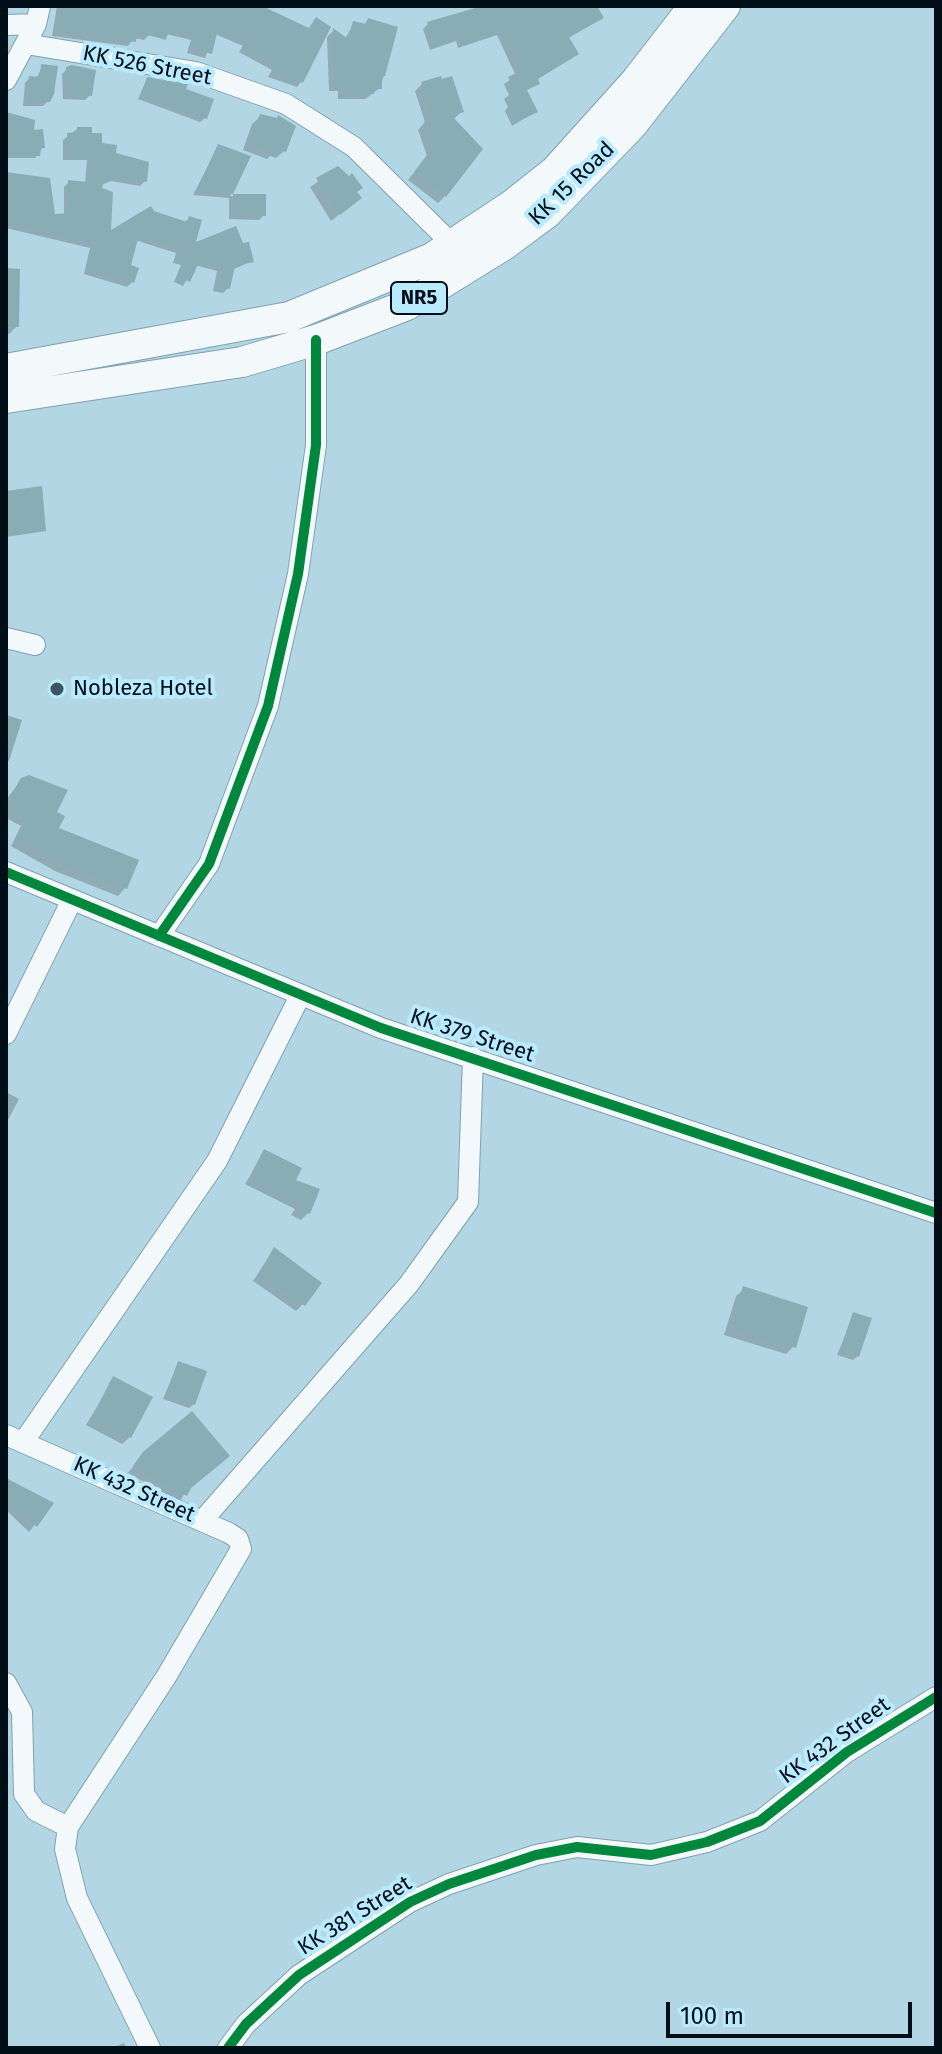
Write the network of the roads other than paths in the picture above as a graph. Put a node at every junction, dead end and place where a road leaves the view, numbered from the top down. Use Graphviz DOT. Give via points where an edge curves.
graph roads {
  1 [pos="694,6"];
  2 [pos="725,6"];
  3 [pos="38,15"];
  4 [pos="6,25"];
  5 [pos="26,44"];
  6 [pos="6,80"];
  7 [pos="453,245"];
  8 [pos="316,340"];
  9 [pos="6,369"];
  10 [pos="6,398"];
  11 [pos="6,638"];
  12 [pos="35,645"];
  13 [pos="6,872"];
  14 [pos="72,900"];
  15 [pos="159,936"];
  16 [pos="300,996"];
  17 [pos="6,1034"];
  18 [pos="473,1057"];
  19 [pos="936,1213"];
  20 [pos="15,1438"];
  21 [pos="202,1521"];
  22 [pos="6,1683"];
  23 [pos="936,1697"];
  24 [pos="760,1821"];
  25 [pos="68,1827"];
  26 [pos="150,2048"];
  27 [pos="228,2048"];
  1 -- 7 [label="highway, KK 15 Road / NR5" via="555,171"];
  2 -- 8 [label="highway, KK 15 Road / NR5" via="632,125 547,213 407,305"];
  3 -- 4 [label="street"];
  3 -- 5 [label="street"];
  5 -- 6 [label="street"];
  5 -- 7 [label="street, KK 526 Street" via="196,72 286,104 354,147"];
  7 -- 9 [label="highway, KK 15 Road / NR5" via="405,271 289,317"];
  8 -- 10 [label="highway, KK 15 Road / NR5" via="242,362"];
  8 -- 15 [label="street" via="316,445 298,574 268,706 209,864"];
  11 -- 12 [label="street"];
  13 -- 14 [label="street, KK 379 Street"];
  14 -- 15 [label="street, KK 379 Street"];
  14 -- 17 [label="street"];
  15 -- 16 [label="street, KK 379 Street"];
  16 -- 18 [label="street, KK 379 Street"];
  16 -- 20 [label="street" via="217,1161"];
  18 -- 19 [label="street, KK 379 Street"];
  18 -- 21 [label="street" via="468,1202 409,1284"];
  20 -- 21 [label="street, KK 432 Street"];
  21 -- 25 [label="street, KK 432 Street" via="238,1539 241,1549"];
  22 -- 25 [label="street" via="22,1712 24,1794 36,1811"];
  23 -- 24 [label="street, KK 432 Street" via="847,1752"];
  24 -- 27 [label="street, KK 381 Street" via="707,1842 651,1855 577,1847 449,1884 360,1932 299,1975"];
  25 -- 26 [label="street" via="65,1849 77,1898"];
}
